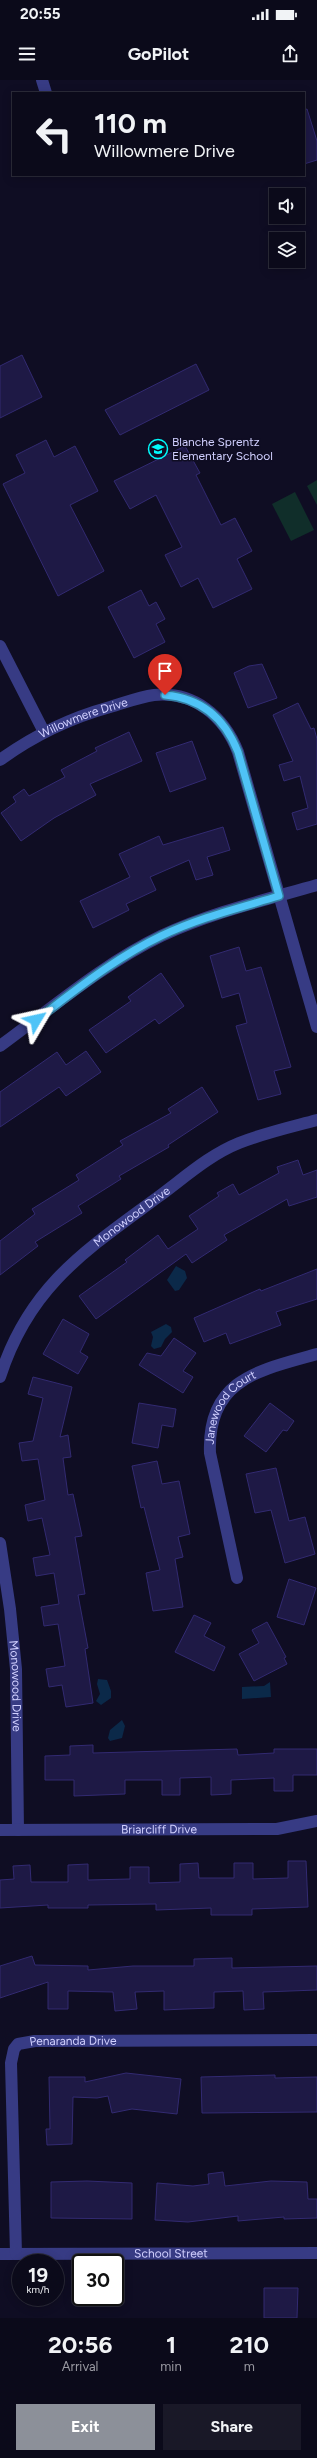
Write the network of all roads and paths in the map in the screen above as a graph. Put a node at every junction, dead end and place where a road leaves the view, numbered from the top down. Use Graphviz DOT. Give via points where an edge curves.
graph roads {
  1 [pos="42,80"];
  2 [pos="46,92"];
  3 [pos="0,646"];
  4 [pos="44,732"];
  5 [pos="0,760"];
  6 [pos="317,885"];
  7 [pos="279,896"];
  8 [pos="317,1027"];
  9 [pos="0,1046"];
  10 [pos="317,1120"];
  11 [pos="317,1354"];
  12 [pos="0,1377"];
  13 [pos="0,1543"];
  14 [pos="237,1578"];
  15 [pos="317,1821"];
  16 [pos="0,1830"];
  17 [pos="18,1830"];
  18 [pos="317,2040"];
  19 [pos="317,2253"];
  20 [pos="0,2254"];
  21 [pos="12,2254"];
  22 [pos="16,2254"];
  1 -- 2 [label="street"];
  3 -- 4 [label="street"];
  4 -- 5 [label="street, Willowmere Drive"];
  4 -- 7 [label="street, Willowmere Drive" via="102,709 153,695 178,696 211,712 228,729 238,752"];
  6 -- 7 [label="street"];
  7 -- 8 [label="street"];
  7 -- 9 [label="street" via="203,919 154,940 108,967"];
  10 -- 12 [label="street, Monowood Drive" via="224,1150 82,1253 45,1291 29,1313 16,1336"];
  11 -- 14 [label="street, Janewood Court" via="267,1368 245,1378 227,1395 215,1417 210,1453"];
  13 -- 17 [label="street, Monowood Drive" via="16,1668"];
  15 -- 17 [label="street, Briarcliff Drive" via="277,1829"];
  16 -- 17 [label="street, Briarcliff Drive"];
  18 -- 22 [label="street, Penaranda Drive" via="35,2041 18,2044 14,2049 12,2063"];
  19 -- 22 [label="street, School Street"];
  20 -- 21 [label="street, School Street"];
}
